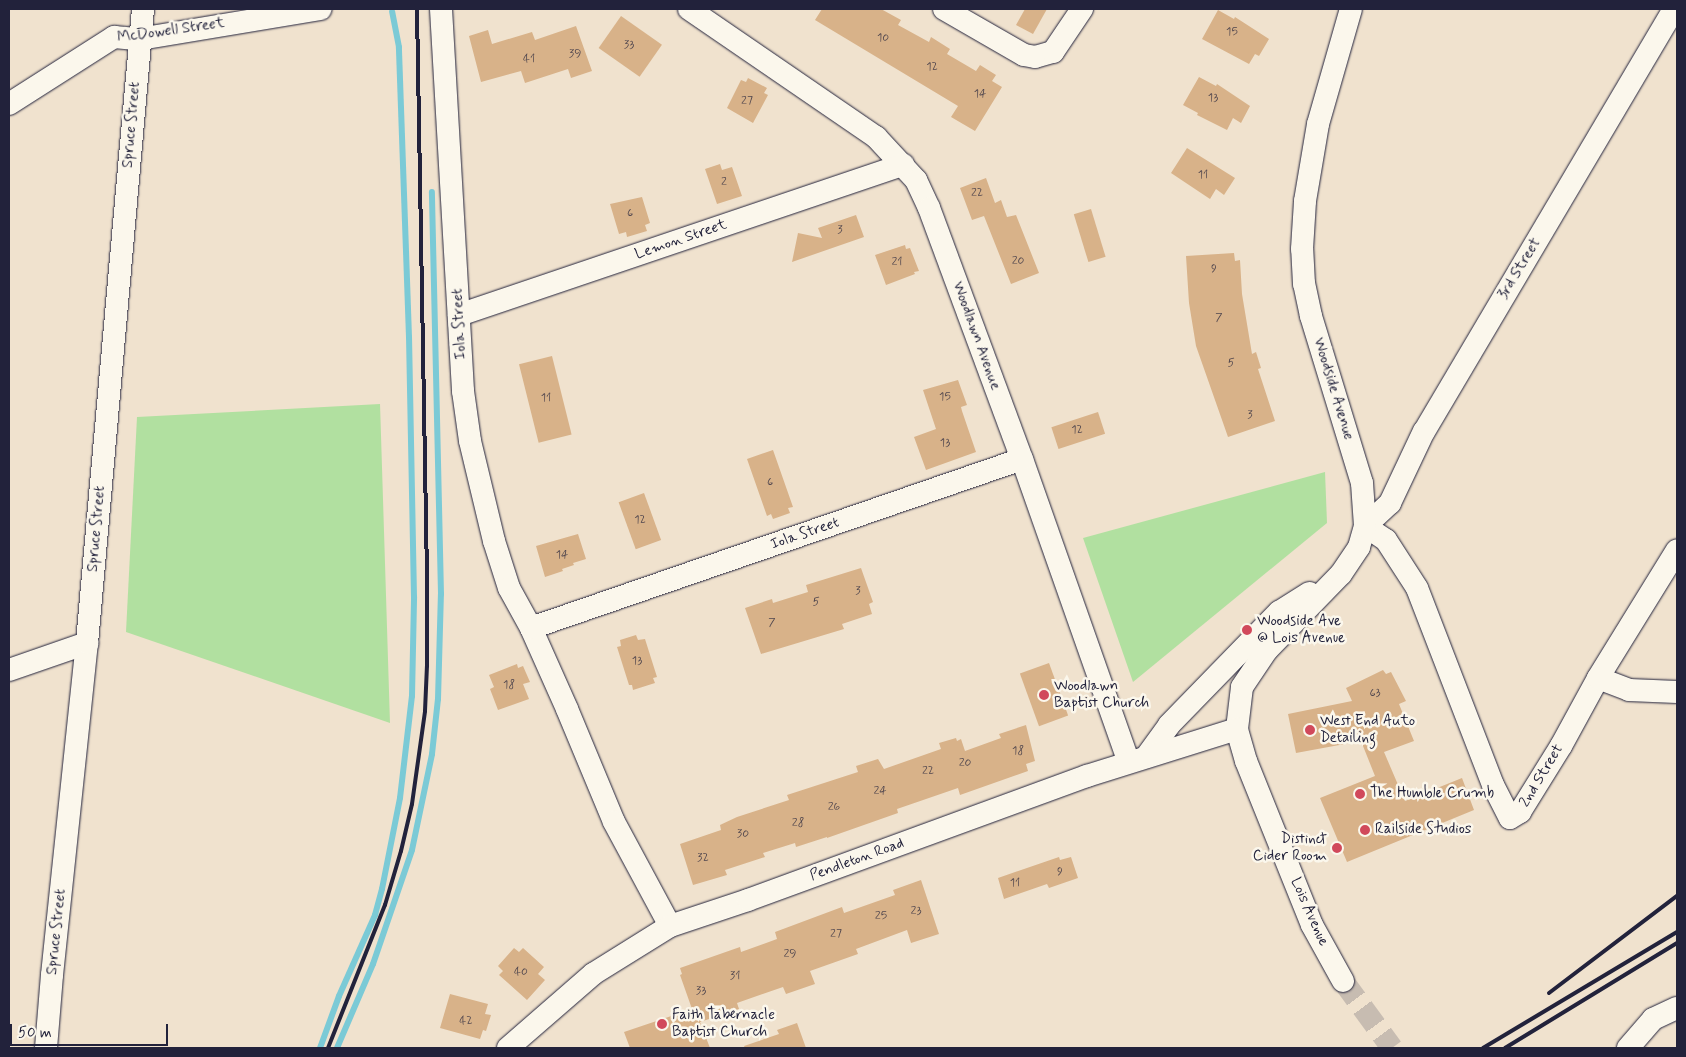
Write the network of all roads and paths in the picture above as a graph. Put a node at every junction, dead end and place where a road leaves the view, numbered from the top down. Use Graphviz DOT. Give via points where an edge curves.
graph roads {
  1 [pos="143,9"];
  2 [pos="321,9"];
  3 [pos="440,9"];
  4 [pos="689,9"];
  5 [pos="944,9"];
  6 [pos="1082,9"];
  7 [pos="1351,9"];
  8 [pos="1674,9"];
  9 [pos="139,39"];
  10 [pos="9,104"];
  11 [pos="902,165"];
  12 [pos="459,316"];
  13 [pos="1022,459"];
  14 [pos="1366,526"];
  15 [pos="1677,550"];
  16 [pos="1341,574"];
  17 [pos="531,628"];
  18 [pos="87,643"];
  19 [pos="9,670"];
  20 [pos="1598,678"];
  21 [pos="1677,692"];
  22 [pos="1237,729"];
  23 [pos="1138,760"];
  24 [pos="670,926"];
  25 [pos="1343,981"];
  26 [pos="1677,1008"];
  27 [pos="46,1048"];
  28 [pos="508,1048"];
  29 [pos="1628,1048"];
  1 -- 9 [label="street, Spruce Street"];
  2 -- 9 [label="street, McDowell Street"];
  3 -- 12 [label="street, Iola Street"];
  4 -- 11 [label="street, Woodlawn Avenue" via="876,137"];
  5 -- 6 [label="street" via="1024,55 1035,57 1053,52"];
  7 -- 14 [label="street, Woodside Avenue" via="1314,144 1302,249 1304,284 1311,316 1362,483"];
  8 -- 14 [label="street, 3rd Street" via="1424,431 1390,503"];
  9 -- 10 [label="street, McDowell Street" via="114,37"];
  9 -- 18 [label="street, Spruce Street"];
  11 -- 12 [label="street, Lemon Street"];
  11 -- 13 [label="street, Woodlawn Avenue" via="916,180 928,208"];
  12 -- 17 [label="street, Iola Street" via="470,441 500,564"];
  13 -- 17 [label="street, Iola Street"];
  13 -- 23 [label="street, Woodlawn Avenue"];
  14 -- 16 [label="street, Woodside Avenue" via="1359,547"];
  14 -- 20 [label="street, 2nd Street" via="1386,540 1417,588 1492,784 1510,818 1520,812"];
  15 -- 20 [label="street, 2nd Street"];
  16 -- 22 [label="street, Woodside Avenue" via="1267,650 1242,687"];
  16 -- 23 [label="street" via="1279,612"];
  17 -- 24 [label="street, Iola Street" via="614,822"];
  18 -- 19 [label="street"];
  18 -- 27 [label="street, Spruce Street"];
  20 -- 21 [label="street" via="1629,690"];
  22 -- 23 [label="street, Pendleton Road"];
  22 -- 25 [label="street, Lois Avenue" via="1246,761 1312,925"];
  23 -- 24 [label="street, Pendleton Road"];
  24 -- 28 [label="street, Pendleton Road" via="593,974"];
  26 -- 29 [label="street" via="1653,1019"];
}
